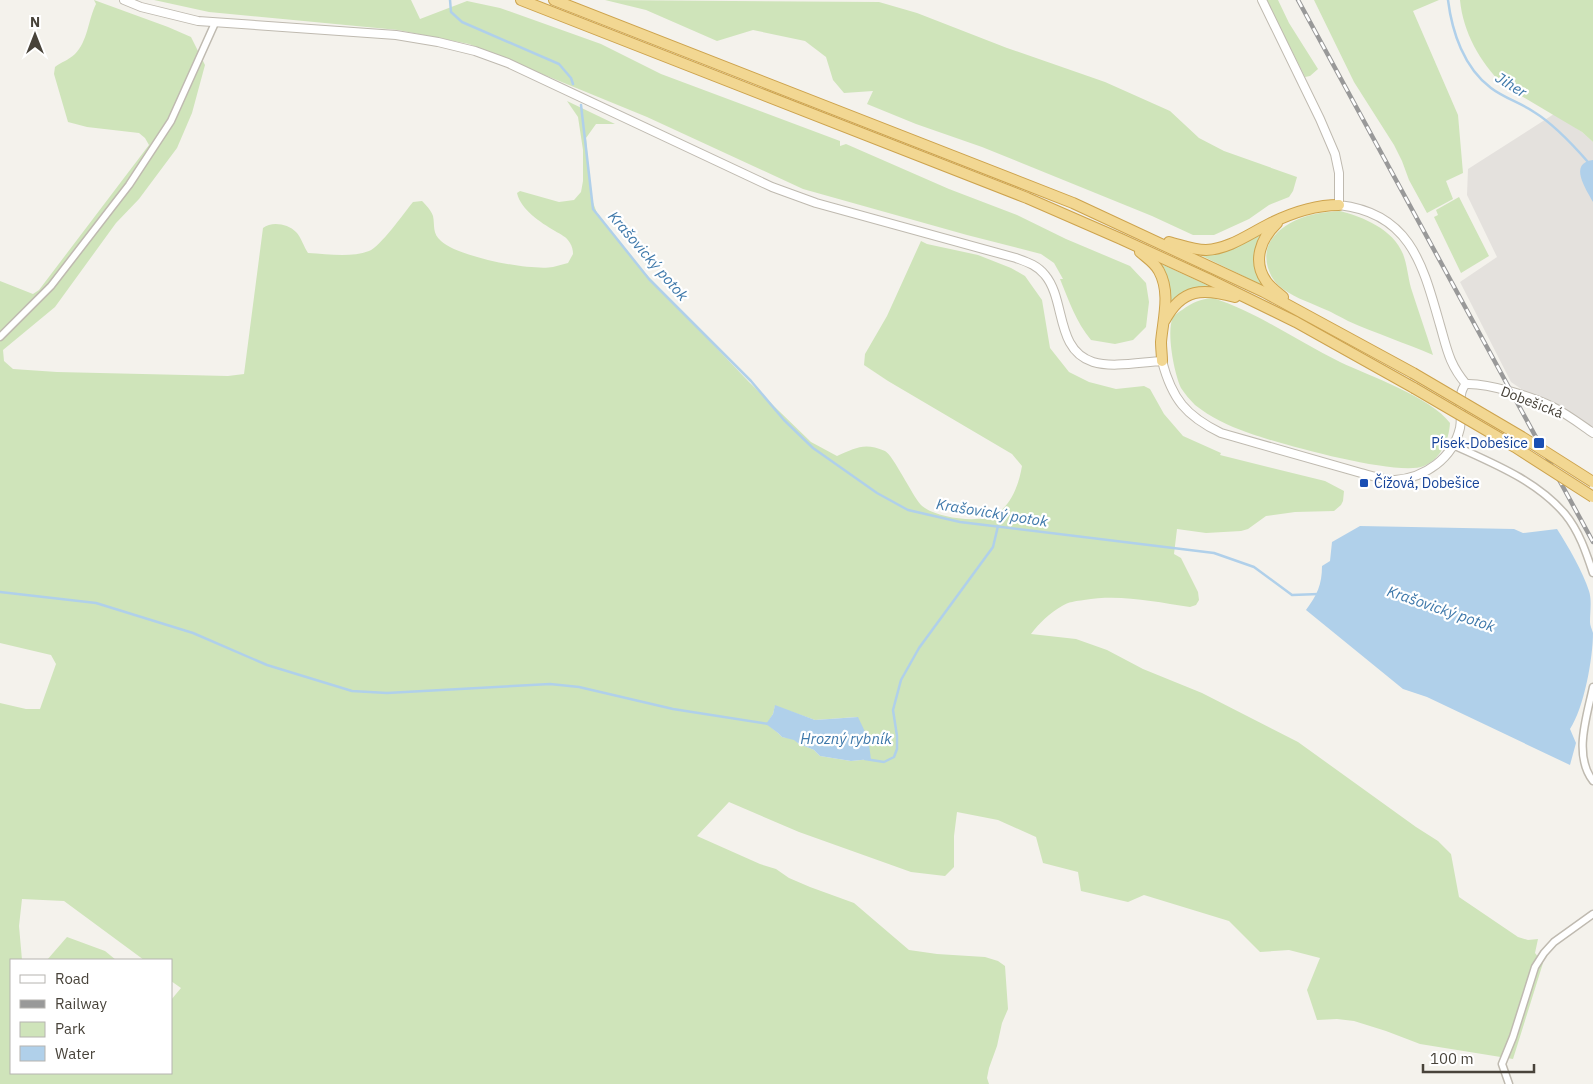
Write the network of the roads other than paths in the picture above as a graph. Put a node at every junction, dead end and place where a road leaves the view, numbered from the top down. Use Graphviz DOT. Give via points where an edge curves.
graph roads {
  1 [pos="124,0"];
  2 [pos="521,0"];
  3 [pos="554,0"];
  4 [pos="1262,0"];
  5 [pos="215,23"];
  6 [pos="1339,206"];
  7 [pos="1286,217"];
  8 [pos="1134,231"];
  9 [pos="1121,238"];
  10 [pos="1262,306"];
  11 [pos="1299,310"];
  12 [pos="1165,321"];
  13 [pos="0,337"];
  14 [pos="1162,361"];
  15 [pos="1466,384"];
  16 [pos="1593,433"];
  17 [pos="1454,445"];
  18 [pos="1593,482"];
  19 [pos="1593,497"];
  20 [pos="1593,573"];
  21 [pos="1593,687"];
  22 [pos="1593,781"];
  23 [pos="1593,914"];
  24 [pos="1509,1084"];
  1 -- 5 [label="street" via="198,22"];
  2 -- 9 [label="highway" via="1018,194"];
  3 -- 8 [label="highway" via="1073,203"];
  4 -- 6 [label="street" via="1335,154 1340,182"];
  5 -- 13 [label="street" via="170,121 129,185 51,286"];
  5 -- 14 [label="street" via="396,35 438,42 508,62 772,187 816,203 1034,265 1046,276 1054,291 1064,331 1081,355 1093,362 1106,364"];
  6 -- 7 [label="highway" via="1313,207"];
  6 -- 15 [label="street" via="1356,208 1379,217 1413,249 1422,266 1451,362"];
  7 -- 8 [label="highway" via="1236,242 1207,250"];
  7 -- 11 [label="highway" via="1262,241 1260,264 1269,285"];
  8 -- 11 [label="highway"];
  9 -- 10 [label="highway"];
  9 -- 12 [label="highway" via="1160,272"];
  10 -- 12 [label="highway" via="1216,292 1198,291 1177,303"];
  10 -- 19 [label="highway, bridge" via="1414,388"];
  11 -- 18 [label="highway, bridge" via="1413,373"];
  12 -- 14 [label="highway"];
  14 -- 17 [label="street" via="1175,396 1201,423 1221,433 1348,470 1378,478 1410,478 1435,466"];
  15 -- 16 [label="street, Dobešická" via="1491,387 1544,404"];
  15 -- 17 [label="street" via="1460,393 1460,423"];
  17 -- 20 [label="street" via="1510,472 1551,500 1577,532"];
  21 -- 22 [label="street" via="1583,752 1586,769"];
  23 -- 24 [label="street" via="1554,942 1535,967 1502,1064"];
}
